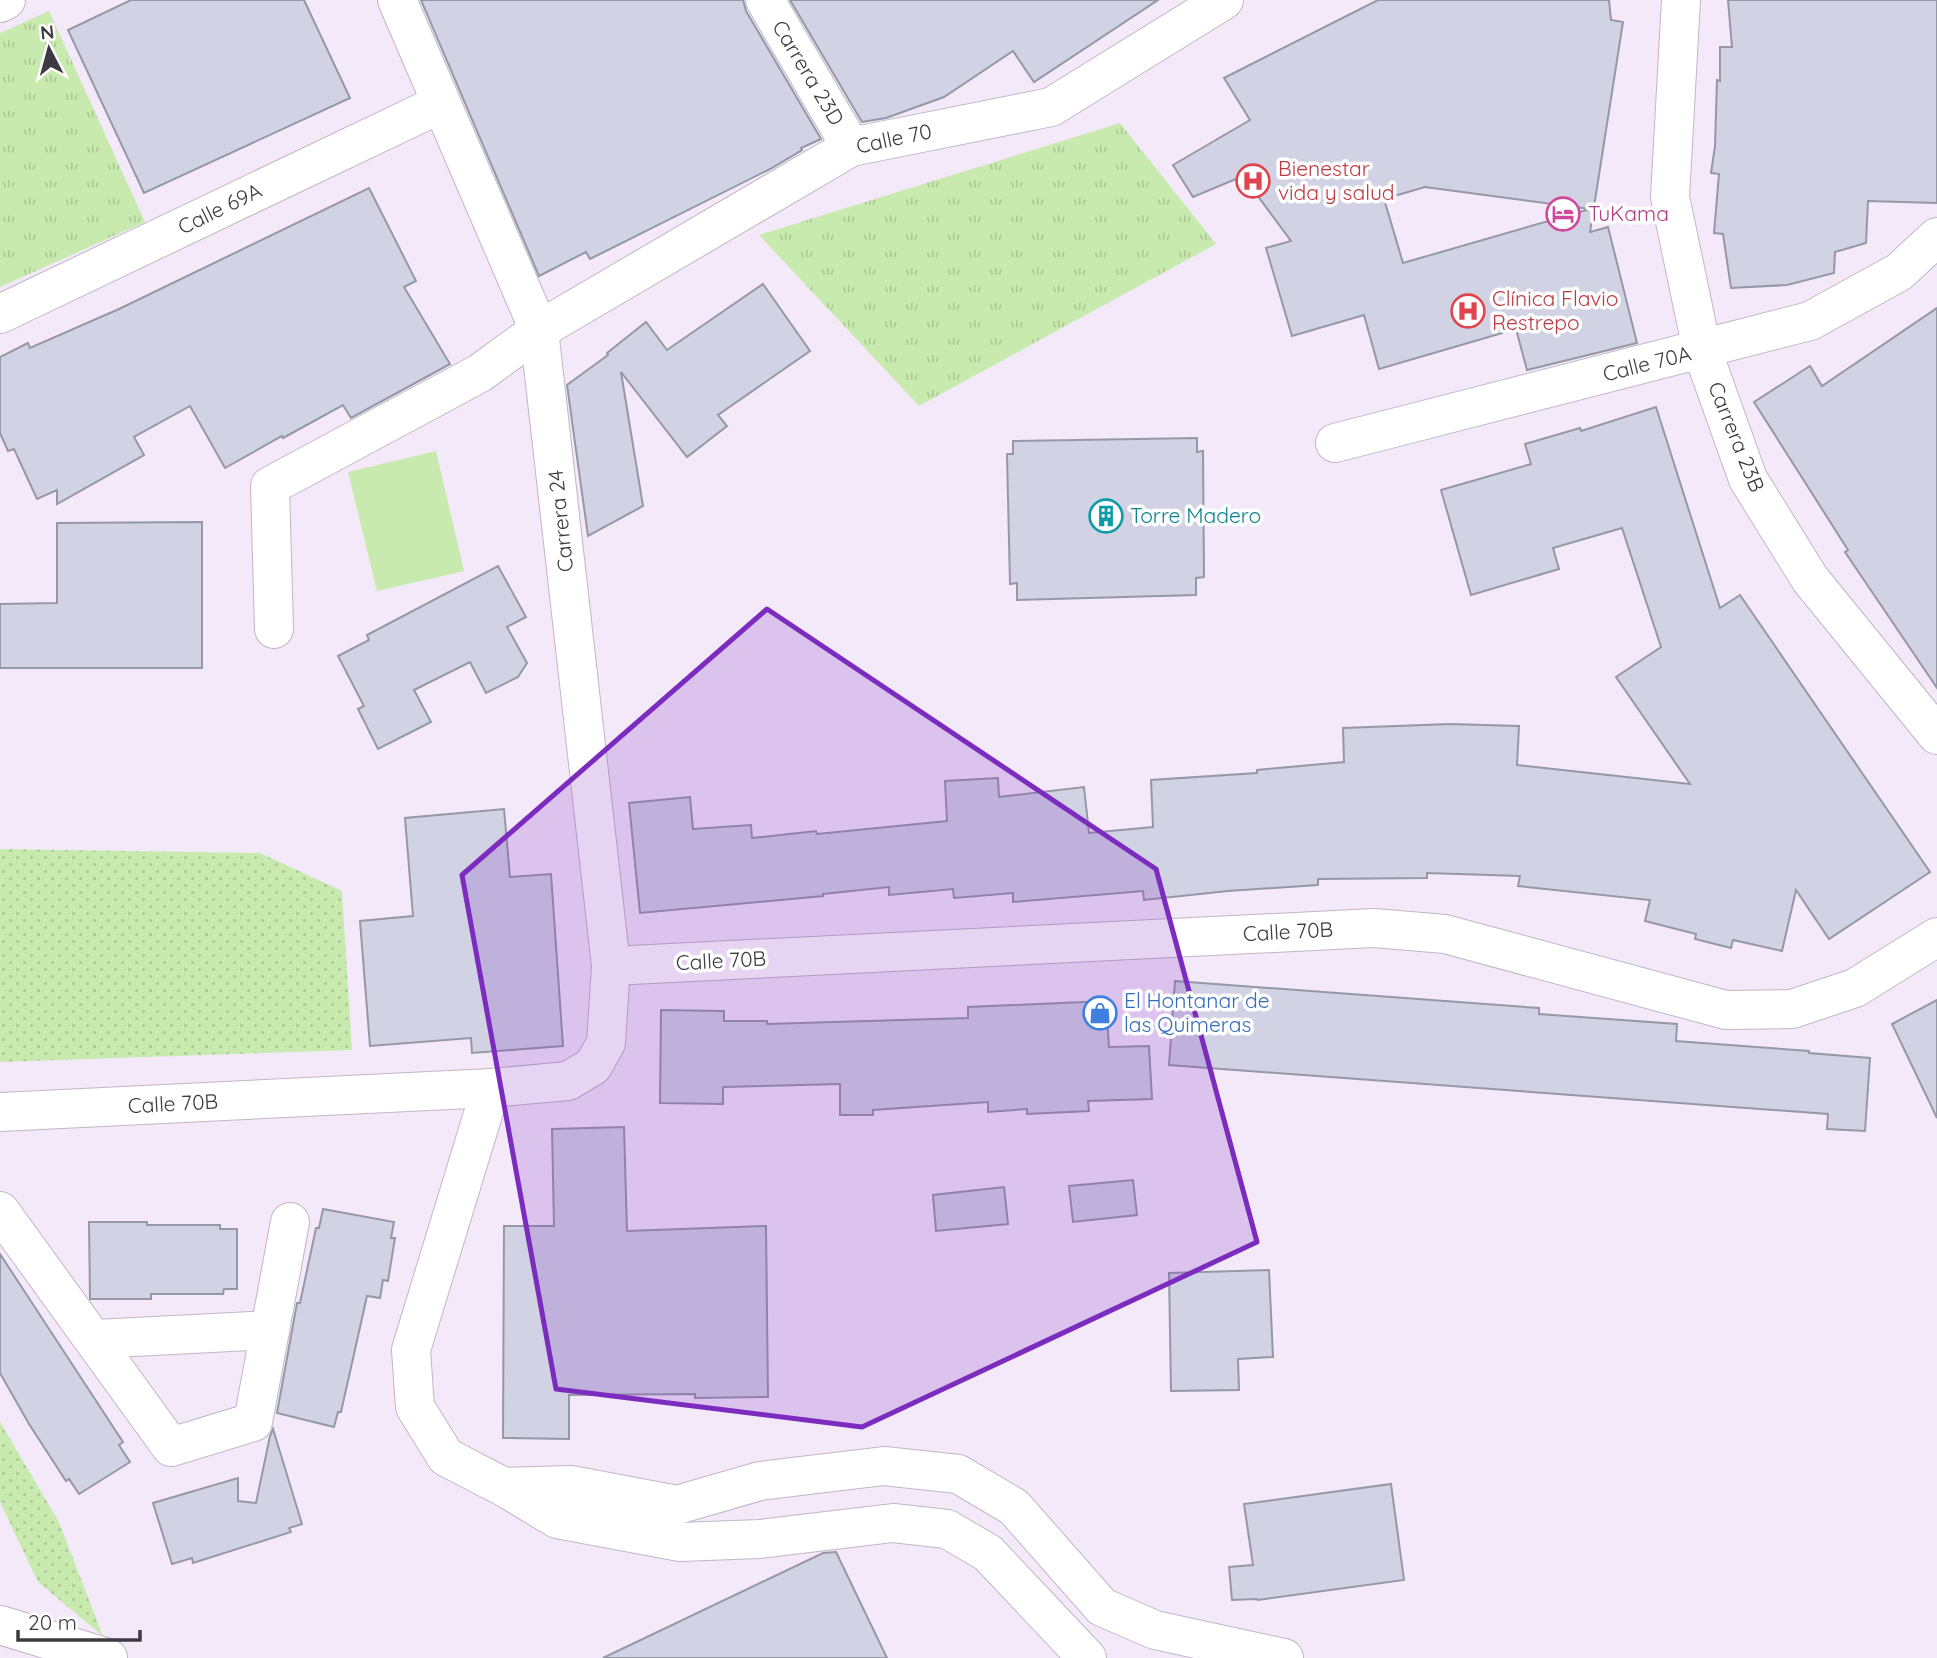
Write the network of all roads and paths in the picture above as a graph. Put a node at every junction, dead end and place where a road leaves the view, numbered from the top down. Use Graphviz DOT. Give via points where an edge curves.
graph roads {
  1 [pos="6,0"];
  2 [pos="397,0"];
  3 [pos="765,0"];
  4 [pos="1222,0"];
  5 [pos="1681,0"];
  6 [pos="0,3"];
  7 [pos="440,104"];
  8 [pos="851,147"];
  9 [pos="1937,237"];
  10 [pos="0,314"];
  11 [pos="539,330"];
  12 [pos="1702,350"];
  13 [pos="1335,443"];
  14 [pos="274,629"];
  15 [pos="1937,735"];
  16 [pos="1937,937"];
  17 [pos="611,967"];
  18 [pos="593,1066"];
  19 [pos="491,1088"];
  20 [pos="0,1112"];
  21 [pos="0,1210"];
  22 [pos="290,1222"];
  23 [pos="270,1330"];
  24 [pos="95,1339"];
  25 [pos="504,1487"];
  26 [pos="0,1625"];
  27 [pos="0,1634"];
  28 [pos="2,1658"];
  29 [pos="108,1658"];
  30 [pos="1087,1658"];
  31 [pos="1284,1658"];
  1 -- 6 [label="street"];
  2 -- 7 [label="street, Carrera 24"];
  3 -- 8 [label="street, Carrera 23D"];
  4 -- 8 [label="street, Calle 70" via="1051,107"];
  5 -- 12 [label="street, Carrera 23B" via="1670,197"];
  7 -- 10 [label="street, Calle 69A"];
  7 -- 11 [label="street, Carrera 24"];
  8 -- 11 [label="street, Calle 70"];
  9 -- 12 [label="street, Calle 70A" via="1899,272 1810,321"];
  11 -- 14 [label="street, Calle 70" via="480,373 270,486"];
  11 -- 17 [label="street, Carrera 24"];
  12 -- 13 [label="street, Calle 70A"];
  12 -- 15 [label="street, Carrera 23B" via="1748,479 1810,579"];
  16 -- 17 [label="street, Calle 70B" via="1856,988 1792,1009 1726,1010 1445,934 1374,928"];
  17 -- 18 [label="street, Carrera 24" via="606,1043"];
  18 -- 19 [label="street, Calle 70B" via="568,1081"];
  19 -- 20 [label="street, Calle 70B"];
  19 -- 25 [label="street" via="411,1350 415,1407 446,1457"];
  21 -- 24 [label="street"];
  22 -- 23 [label="street"];
  23 -- 24 [label="street"];
  23 -- 24 [label="street" via="253,1422 171,1447"];
  25 -- 30 [label="street" via="557,1518 680,1542 760,1539 892,1523 947,1529 988,1553"];
  25 -- 31 [label="street" via="570,1485 677,1505 760,1481 884,1466 958,1474 1014,1507 1102,1607 1155,1630"];
  26 -- 29 [label="street"];
  27 -- 28 [label="street"];
}
